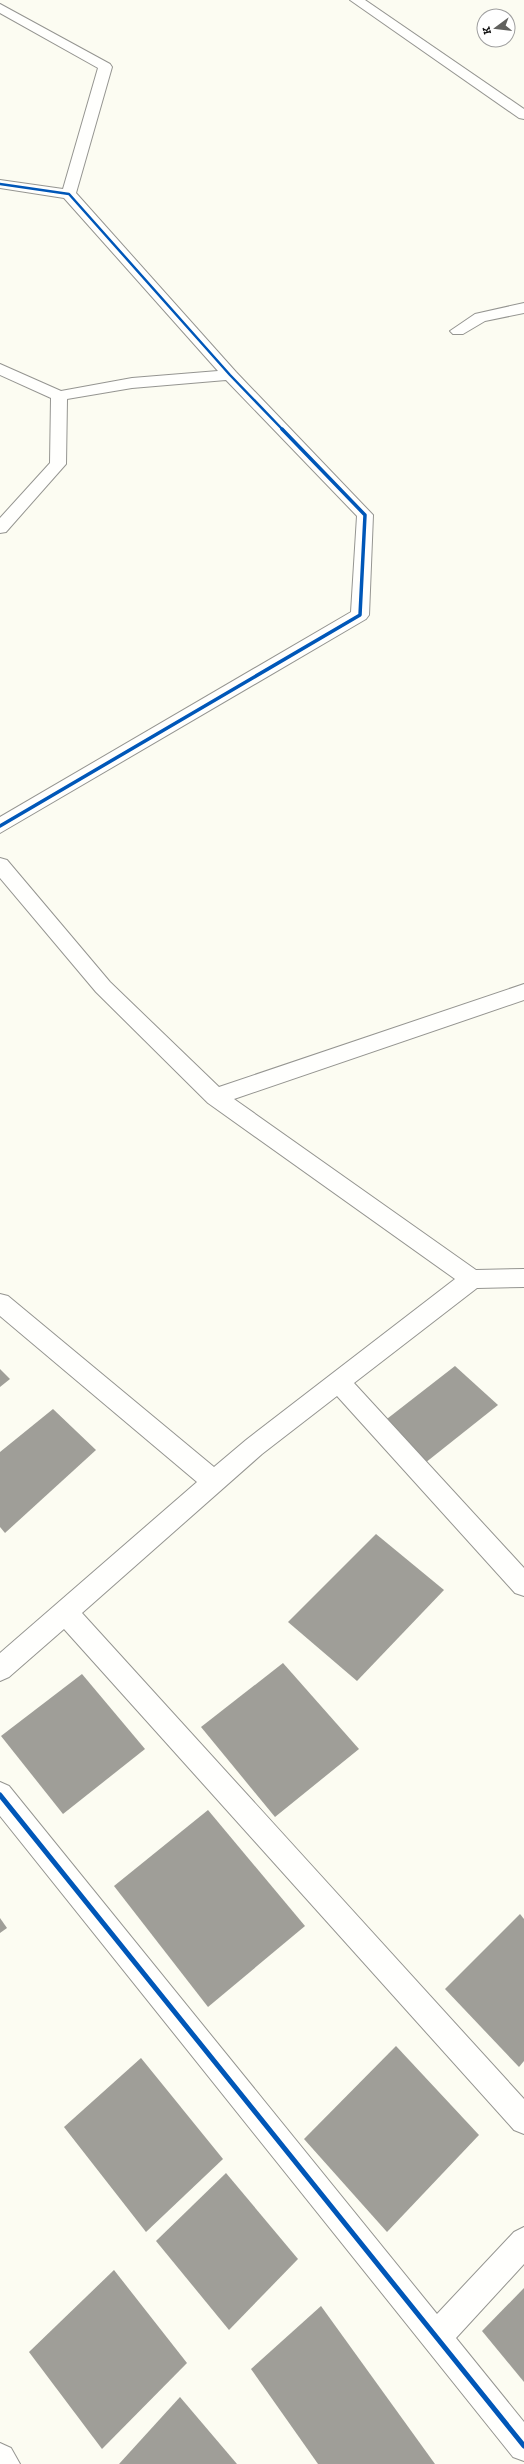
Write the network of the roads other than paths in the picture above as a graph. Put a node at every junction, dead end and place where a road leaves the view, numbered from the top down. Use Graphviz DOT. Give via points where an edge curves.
graph roads {
  1 [pos="356,0"];
  2 [pos="0,8"];
  3 [pos="524,115"];
  4 [pos="0,184"];
  5 [pos="69,194"];
  6 [pos="524,308"];
  7 [pos="458,332"];
  8 [pos="0,369"];
  9 [pos="230,375"];
  10 [pos="59,396"];
  11 [pos="0,528"];
  12 [pos="0,826"];
  13 [pos="0,865"];
  14 [pos="524,992"];
  15 [pos="215,1097"];
  16 [pos="524,1278"];
  17 [pos="472,1279"];
  18 [pos="0,1303"];
  19 [pos="338,1382"];
  20 [pos="214,1482"];
  21 [pos="524,1585"];
  22 [pos="64,1612"];
  23 [pos="0,1669"];
  24 [pos="0,1795"];
  25 [pos="524,2120"];
  26 [pos="524,2242"];
  27 [pos="437,2336"];
  28 [pos="524,2446"];
  29 [pos="0,2459"];
  30 [pos="4,2464"];
  1 -- 3 [label="street"];
  2 -- 5 [label="street" via="105,67"];
  4 -- 5 [label="street"];
  5 -- 9 [label="street"];
  6 -- 7 [label="street" via="480,317"];
  8 -- 10 [label="street"];
  9 -- 10 [label="street" via="132,383"];
  9 -- 12 [label="street" via="365,515 360,615"];
  10 -- 11 [label="street" via="58,464"];
  13 -- 15 [label="street" via="103,987"];
  14 -- 15 [label="street"];
  15 -- 17 [label="street"];
  16 -- 17 [label="street"];
  17 -- 19 [label="street"];
  18 -- 20 [label="street"];
  19 -- 20 [label="street" via="254,1447"];
  19 -- 21 [label="street"];
  20 -- 22 [label="street"];
  22 -- 23 [label="street"];
  22 -- 25 [label="street"];
  24 -- 27 [label="street"];
  26 -- 27 [label="street"];
  27 -- 28 [label="street"];
  29 -- 30 [label="street"];
}
